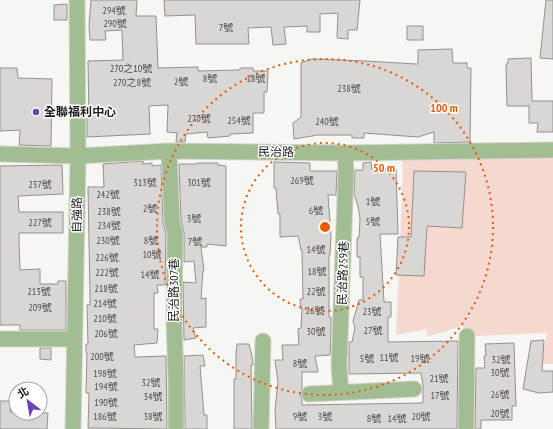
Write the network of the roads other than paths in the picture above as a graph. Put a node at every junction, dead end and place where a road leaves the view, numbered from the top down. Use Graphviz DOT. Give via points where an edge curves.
graph roads {
  1 [pos="77,0"];
  2 [pos="553,150"];
  3 [pos="169,151"];
  4 [pos="344,153"];
  5 [pos="0,154"];
  6 [pos="78,156"];
  7 [pos="466,336"];
  8 [pos="0,339"];
  9 [pos="74,340"];
  10 [pos="263,340"];
  11 [pos="414,389"];
  12 [pos="341,392"];
  13 [pos="309,394"];
  14 [pos="73,429"];
  15 [pos="176,429"];
  16 [pos="261,429"];
  17 [pos="466,429"];
  1 -- 6 [label="street, 自強路"];
  2 -- 4 [label="street, 民治路"];
  3 -- 4 [label="street, 民治路"];
  3 -- 6 [label="street, 民治路"];
  3 -- 15 [label="street, 民治路307巷" via="172,221 175,233"];
  4 -- 12 [label="street, 民治路259巷" via="339,366"];
  5 -- 6 [label="street, 民治路"];
  6 -- 9 [label="street, 自強路"];
  7 -- 17 [label="street"];
  8 -- 9 [label="street"];
  9 -- 14 [label="street, 自強路"];
  10 -- 16 [label="street"];
  11 -- 12 [label="street"];
  12 -- 13 [label="street"];
}
